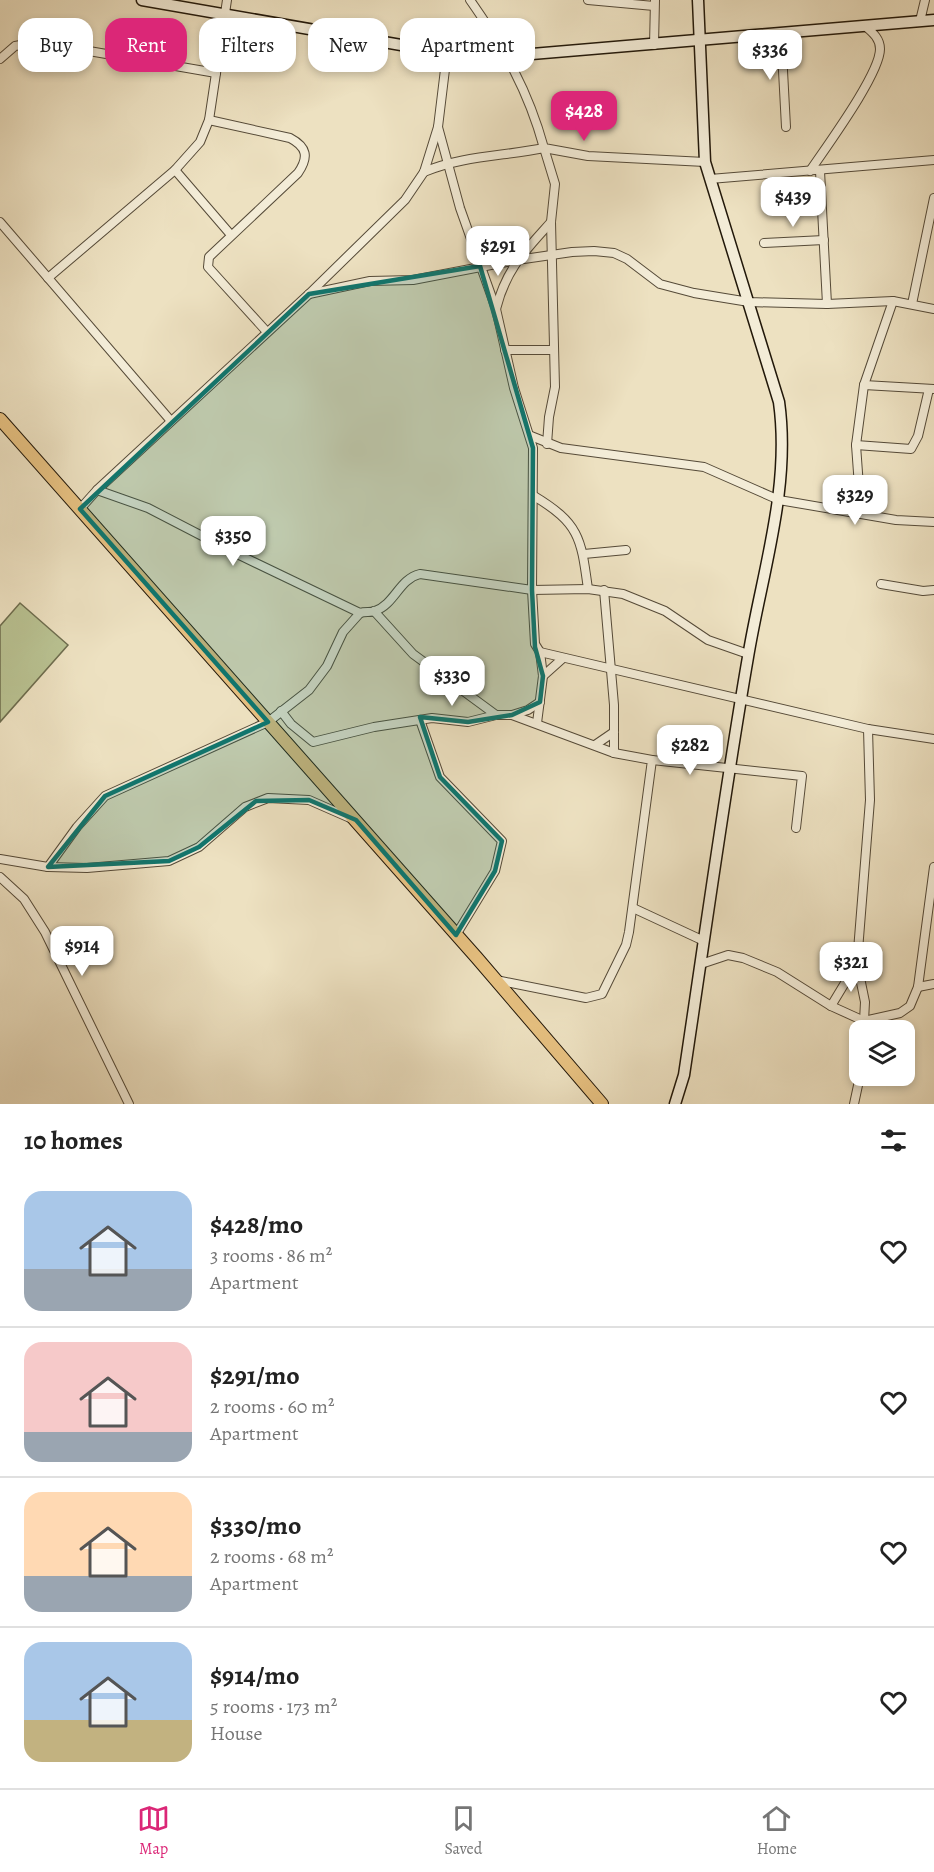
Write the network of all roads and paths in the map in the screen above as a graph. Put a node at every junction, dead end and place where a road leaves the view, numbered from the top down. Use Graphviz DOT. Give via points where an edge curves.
graph roads {
  1 [pos="142,0"];
  2 [pos="227,0"];
  3 [pos="470,0"];
  4 [pos="588,0"];
  5 [pos="698,0"];
  6 [pos="925,0"];
  7 [pos="654,3"];
  8 [pos="226,14"];
  9 [pos="482,18"];
  10 [pos="934,20"];
  11 [pos="920,21"];
  12 [pos="866,26"];
  13 [pos="781,33"];
  14 [pos="699,41"];
  15 [pos="400,45"];
  16 [pos="654,45"];
  17 [pos="535,54"];
  18 [pos="0,59"];
  19 [pos="445,72"];
  20 [pos="515,72"];
  21 [pos="216,73"];
  22 [pos="209,120"];
  23 [pos="438,127"];
  24 [pos="786,127"];
  25 [pos="544,148"];
  26 [pos="934,160"];
  27 [pos="448,162"];
  28 [pos="705,162"];
  29 [pos="175,170"];
  30 [pos="810,171"];
  31 [pos="820,171"];
  32 [pos="424,172"];
  33 [pos="710,178"];
  34 [pos="934,198"];
  35 [pos="0,222"];
  36 [pos="551,222"];
  37 [pos="231,235"];
  38 [pos="824,240"];
  39 [pos="764,243"];
  40 [pos="551,256"];
  41 [pos="517,260"];
  42 [pos="480,266"];
  43 [pos="48,278"];
  44 [pos="309,294"];
  45 [pos="749,302"];
  46 [pos="893,302"];
  47 [pos="827,304"];
  48 [pos="912,304"];
  49 [pos="496,309"];
  50 [pos="934,309"];
  51 [pos="267,332"];
  52 [pos="505,350"];
  53 [pos="554,350"];
  54 [pos="864,385"];
  55 [pos="932,389"];
  56 [pos="0,419"];
  57 [pos="171,421"];
  58 [pos="531,436"];
  59 [pos="547,444"];
  60 [pos="856,446"];
  61 [pos="97,490"];
  62 [pos="534,496"];
  63 [pos="779,500"];
  64 [pos="80,509"];
  65 [pos="861,514"];
  66 [pos="934,522"];
  67 [pos="626,550"];
  68 [pos="584,554"];
  69 [pos="881,584"];
  70 [pos="588,589"];
  71 [pos="532,590"];
  72 [pos="604,590"];
  73 [pos="934,590"];
  74 [pos="374,612"];
  75 [pos="360,613"];
  76 [pos="540,652"];
  77 [pos="748,654"];
  78 [pos="562,658"];
  79 [pos="612,668"];
  80 [pos="543,676"];
  81 [pos="741,698"];
  82 [pos="540,702"];
  83 [pos="281,711"];
  84 [pos="496,715"];
  85 [pos="512,715"];
  86 [pos="420,720"];
  87 [pos="268,722"];
  88 [pos="537,723"];
  89 [pos="868,729"];
  90 [pos="615,732"];
  91 [pos="934,739"];
  92 [pos="595,746"];
  93 [pos="615,753"];
  94 [pos="652,760"];
  95 [pos="730,767"];
  96 [pos="356,820"];
  97 [pos="796,828"];
  98 [pos="0,859"];
  99 [pos="48,867"];
  100 [pos="934,867"];
  101 [pos="0,877"];
  102 [pos="633,908"];
  103 [pos="456,934"];
  104 [pos="704,941"];
  105 [pos="857,963"];
  106 [pos="701,964"];
  107 [pos="496,980"];
  108 [pos="934,984"];
  109 [pos="918,987"];
  110 [pos="831,1006"];
  111 [pos="860,1020"];
  112 [pos="868,1020"];
  113 [pos="881,1020"];
  114 [pos="858,1086"];
  115 [pos="129,1104"];
  116 [pos="602,1104"];
  117 [pos="675,1104"];
  118 [pos="854,1104"];
  1 -- 8 [label="street"];
  2 -- 8 [label="street"];
  3 -- 9 [label="street"];
  4 -- 7 [label="street"];
  5 -- 14 [label="street"];
  6 -- 11 [label="street"];
  7 -- 16 [label="street"];
  8 -- 15 [label="street"];
  8 -- 21 [label="street"];
  10 -- 11 [label="street"];
  11 -- 12 [label="street"];
  12 -- 13 [label="street"];
  12 -- 30 [label="street" via="878,39 880,48 875,69"];
  13 -- 14 [label="street"];
  13 -- 24 [label="street"];
  14 -- 16 [label="street"];
  14 -- 28 [label="street"];
  16 -- 17 [label="street"];
  18 -- 21 [label="street" via="15,46 37,42"];
  19 -- 23 [label="street"];
  20 -- 25 [label="street" via="535,114"];
  21 -- 22 [label="street"];
  22 -- 29 [label="street" via="200,142"];
  22 -- 37 [label="street" via="290,138 305,151 305,162 298,173"];
  23 -- 27 [label="street"];
  23 -- 32 [label="street"];
  25 -- 27 [label="street"];
  25 -- 28 [label="street" via="588,156"];
  25 -- 36 [label="street" via="555,184"];
  26 -- 31 [label="street"];
  27 -- 32 [label="street"];
  27 -- 42 [label="street"];
  28 -- 33 [label="street"];
  29 -- 37 [label="street"];
  29 -- 43 [label="street"];
  30 -- 31 [label="street"];
  30 -- 33 [label="street"];
  31 -- 38 [label="street"];
  32 -- 44 [label="street" via="405,200"];
  33 -- 45 [label="street"];
  34 -- 48 [label="street"];
  35 -- 43 [label="street"];
  36 -- 40 [label="street"];
  36 -- 41 [label="street"];
  37 -- 51 [label="street" via="208,257 208,267"];
  38 -- 39 [label="street"];
  38 -- 47 [label="street"];
  40 -- 41 [label="street"];
  40 -- 45 [label="street" via="614,253 671,289"];
  40 -- 53 [label="street"];
  41 -- 42 [label="street"];
  41 -- 49 [label="street" via="504,280"];
  42 -- 44 [label="street"];
  42 -- 49 [label="street"];
  43 -- 57 [label="street"];
  44 -- 51 [label="street"];
  45 -- 47 [label="street"];
  45 -- 63 [label="street" via="779,402 783,435"];
  46 -- 47 [label="street"];
  46 -- 48 [label="street"];
  46 -- 54 [label="street"];
  48 -- 50 [label="street"];
  49 -- 52 [label="street"];
  51 -- 57 [label="street"];
  52 -- 53 [label="street"];
  52 -- 58 [label="street"];
  53 -- 59 [label="street" via="555,387"];
  54 -- 55 [label="street"];
  54 -- 60 [label="street"];
  55 -- 60 [label="street" via="911,449"];
  56 -- 64 [label="main road"];
  57 -- 61 [label="street"];
  58 -- 59 [label="street"];
  58 -- 62 [label="street"];
  59 -- 63 [label="street" via="704,467"];
  60 -- 65 [label="street"];
  61 -- 64 [label="street"];
  61 -- 75 [label="street" via="148,508"];
  62 -- 68 [label="street" via="567,519"];
  62 -- 71 [label="street"];
  63 -- 65 [label="street"];
  63 -- 77 [label="street"];
  64 -- 87 [label="main road"];
  65 -- 66 [label="street"];
  67 -- 68 [label="street"];
  68 -- 70 [label="street"];
  69 -- 73 [label="street" via="916,591"];
  70 -- 71 [label="street"];
  70 -- 72 [label="street"];
  71 -- 74 [label="street" via="420,574 406,579"];
  71 -- 76 [label="street" via="535,644"];
  72 -- 77 [label="street" via="636,597 708,640"];
  72 -- 79 [label="street"];
  74 -- 75 [label="street"];
  74 -- 84 [label="street" via="413,654"];
  75 -- 83 [label="street" via="343,632 320,678"];
  76 -- 78 [label="street"];
  76 -- 80 [label="street"];
  77 -- 81 [label="street"];
  78 -- 79 [label="street"];
  78 -- 80 [label="street"];
  79 -- 81 [label="street"];
  79 -- 90 [label="street"];
  80 -- 82 [label="street"];
  81 -- 89 [label="street"];
  81 -- 95 [label="street"];
  82 -- 85 [label="street"];
  82 -- 88 [label="street"];
  83 -- 86 [label="street" via="309,741 317,742"];
  83 -- 87 [label="street"];
  84 -- 85 [label="street"];
  84 -- 86 [label="street" via="468,722"];
  85 -- 88 [label="street"];
  86 -- 103 [label="street" via="440,777 502,841 495,871"];
  87 -- 96 [label="main road"];
  87 -- 99 [label="street" via="105,796"];
  88 -- 92 [label="street"];
  89 -- 91 [label="street"];
  89 -- 105 [label="street" via="870,800"];
  90 -- 92 [label="street"];
  90 -- 93 [label="street"];
  92 -- 93 [label="street"];
  93 -- 94 [label="street"];
  94 -- 95 [label="street"];
  94 -- 102 [label="street"];
  95 -- 97 [label="street" via="802,776"];
  95 -- 104 [label="street"];
  96 -- 99 [label="street" via="309,800 268,798 245,807 199,847 169,861"];
  96 -- 103 [label="main road"];
  98 -- 99 [label="street"];
  100 -- 109 [label="street"];
  101 -- 115 [label="street" via="24,898 45,932"];
  102 -- 104 [label="street"];
  102 -- 107 [label="street" via="626,945 602,994 595,998"];
  103 -- 107 [label="main road"];
  104 -- 106 [label="street"];
  105 -- 110 [label="street"];
  105 -- 112 [label="street"];
  106 -- 110 [label="street" via="728,955 743,958 777,972"];
  106 -- 117 [label="street" via="684,1075"];
  107 -- 116 [label="main road"];
  108 -- 109 [label="street"];
  109 -- 113 [label="street" via="910,1006"];
  110 -- 111 [label="street"];
  114 -- 118 [label="street"];
}
